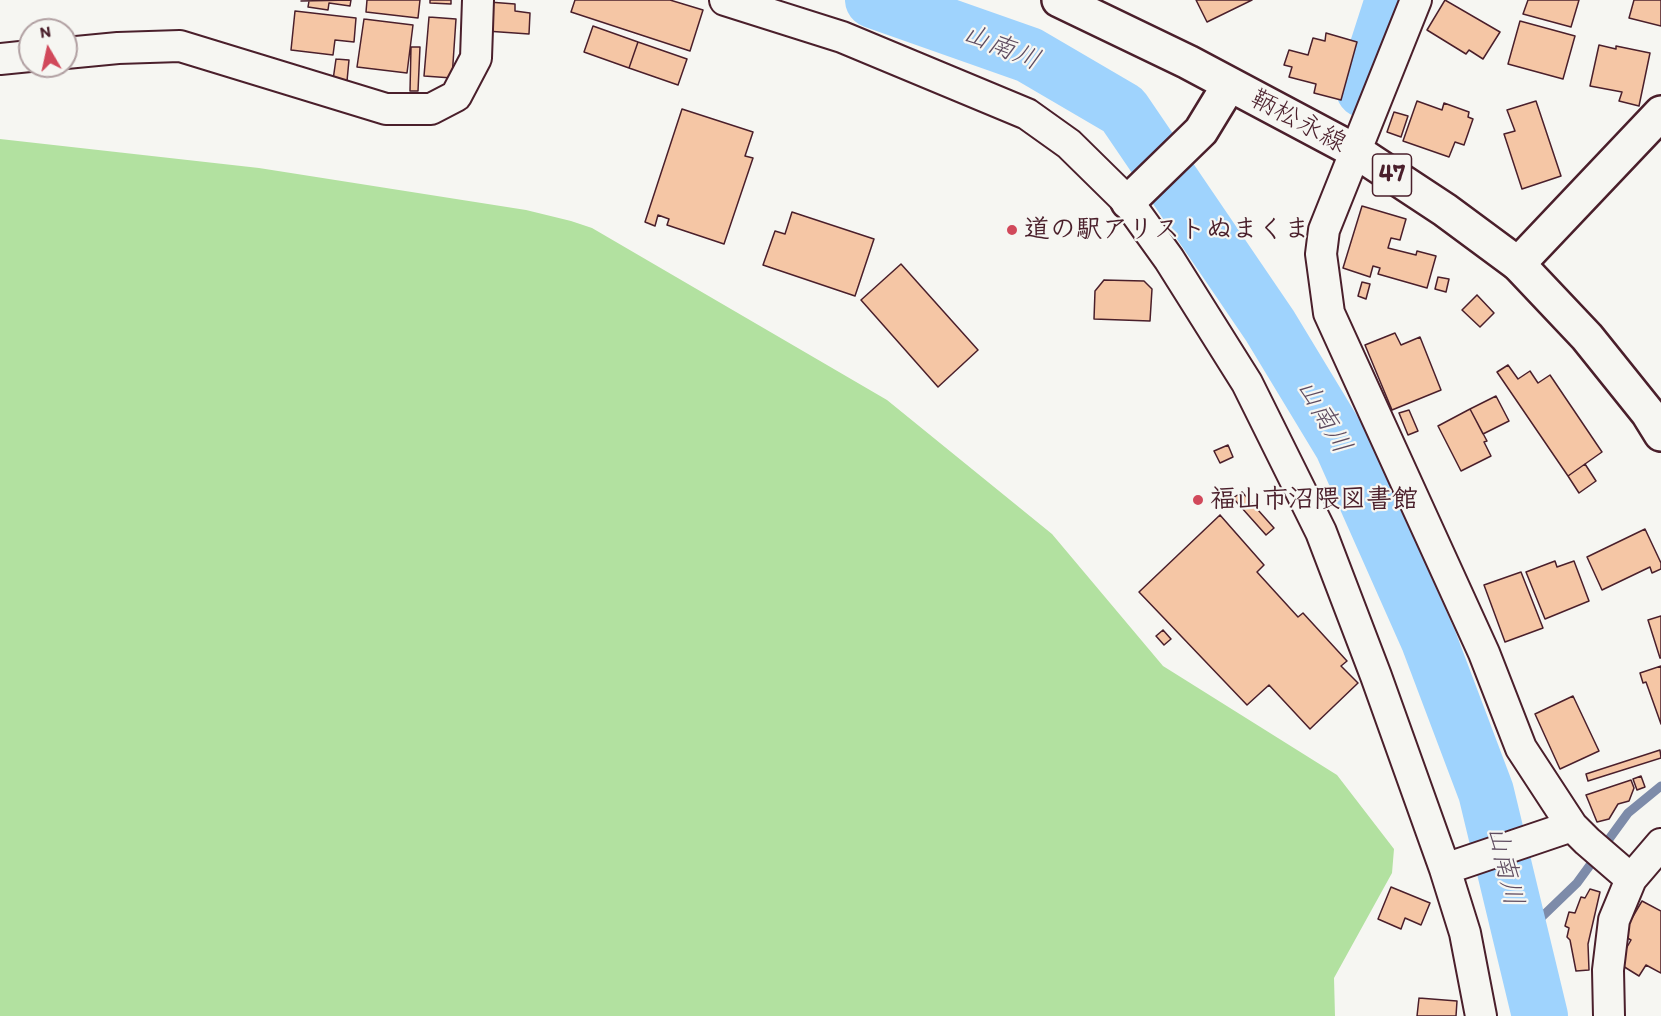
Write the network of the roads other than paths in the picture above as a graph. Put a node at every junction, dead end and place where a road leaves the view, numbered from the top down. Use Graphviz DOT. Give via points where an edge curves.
graph roads {
  1 [pos="478,0"];
  2 [pos="725,0"];
  3 [pos="1059,0"];
  4 [pos="1416,0"];
  5 [pos="78,52"];
  6 [pos="18,57"];
  7 [pos="0,59"];
  8 [pos="1229,85"];
  9 [pos="1661,113"];
  10 [pos="1357,152"];
  11 [pos="1135,195"];
  12 [pos="1518,264"];
  13 [pos="1661,434"];
  14 [pos="1570,833"];
  15 [pos="1661,844"];
  16 [pos="1455,865"];
  17 [pos="1621,870"];
  18 [pos="1481,1016"];
  19 [pos="1610,1016"];
  1 -- 5 [label="street" via="476,58 456,96 431,109 386,110 180,46"];
  2 -- 11 [label="street" via="842,37 1027,114"];
  3 -- 8 [label="main road, 鞆松永線 / 47"];
  4 -- 10 [label="street"];
  6 -- 7 [label="street"];
  8 -- 10 [label="main road, 鞆松永線 / 47"];
  8 -- 11 [label="main road" via="1201,131"];
  9 -- 12 [label="main road"];
  10 -- 12 [label="main road, 鞆松永線 / 47"];
  10 -- 14 [label="street" via="1324,230 1321,254 1329,313 1484,653 1521,748"];
  11 -- 16 [label="street" via="1169,259 1247,383 1320,532"];
  12 -- 13 [label="main road, 鞆松永線 / 47" via="1587,337"];
  14 -- 16 [label="street"];
  14 -- 17 [label="street"];
  15 -- 17 [label="street"];
  16 -- 18 [label="street"];
  17 -- 19 [label="street" via="1608,970"];
}
